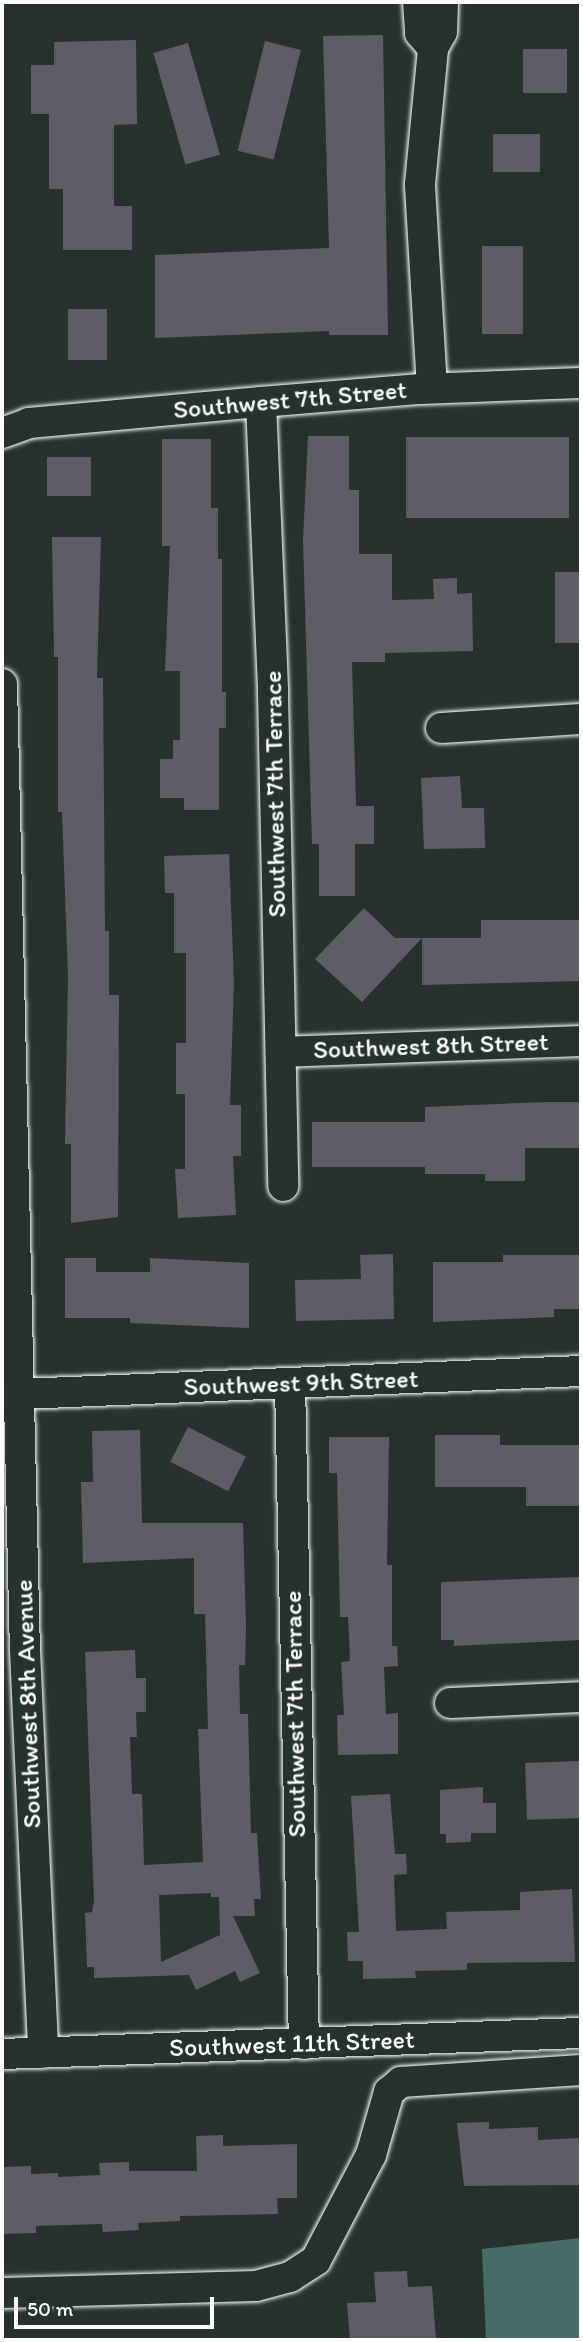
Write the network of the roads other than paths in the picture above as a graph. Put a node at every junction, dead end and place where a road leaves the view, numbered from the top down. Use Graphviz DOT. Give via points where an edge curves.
graph roads {
  1 [pos="418,2"];
  2 [pos="443,2"];
  3 [pos="433,48"];
  4 [pos="581,383"];
  5 [pos="432,388"];
  6 [pos="261,402"];
  7 [pos="2,433"];
  8 [pos="2,684"];
  9 [pos="581,719"];
  10 [pos="441,727"];
  11 [pos="4,836"];
  12 [pos="581,1041"];
  13 [pos="281,1052"];
  14 [pos="283,1186"];
  15 [pos="9,1226"];
  16 [pos="581,1371"];
  17 [pos="290,1383"];
  18 [pos="20,1394"];
  19 [pos="13,1650"];
  20 [pos="581,1697"];
  21 [pos="450,1703"];
  22 [pos="581,2033"];
  23 [pos="304,2044"];
  24 [pos="43,2053"];
  25 [pos="2,2054"];
  26 [pos="581,2070"];
  27 [pos="2,2293"];
  1 -- 3 [label="street" via="420,33"];
  2 -- 3 [label="street" via="442,32"];
  3 -- 5 [label="street" via="420,184"];
  4 -- 5 [label="street, Southwest 7th Street"];
  5 -- 6 [label="street, Southwest 7th Street"];
  6 -- 7 [label="street, Southwest 7th Street" via="29,423"];
  6 -- 13 [label="street, Southwest 7th Terrace"];
  8 -- 11 [label="street, Southwest 8th Avenue"];
  9 -- 10 [label="street"];
  11 -- 15 [label="street, Southwest 8th Avenue"];
  12 -- 13 [label="street, Southwest 8th Street"];
  13 -- 14 [label="street, Southwest 7th Terrace"];
  15 -- 18 [label="street, Southwest 8th Avenue"];
  16 -- 17 [label="street, Southwest 9th Street"];
  17 -- 18 [label="street, Southwest 9th Street"];
  17 -- 23 [label="street, Southwest 7th Terrace"];
  18 -- 19 [label="street, Southwest 8th Avenue"];
  19 -- 24 [label="street, Southwest 8th Avenue"];
  20 -- 21 [label="street"];
  22 -- 23 [label="street, Southwest 11th Street"];
  23 -- 24 [label="street, Southwest 11th Street"];
  24 -- 25 [label="street, Southwest 11th Street"];
  26 -- 27 [label="street" via="401,2082 389,2092 371,2155 316,2260 290,2277 256,2286"];
}
